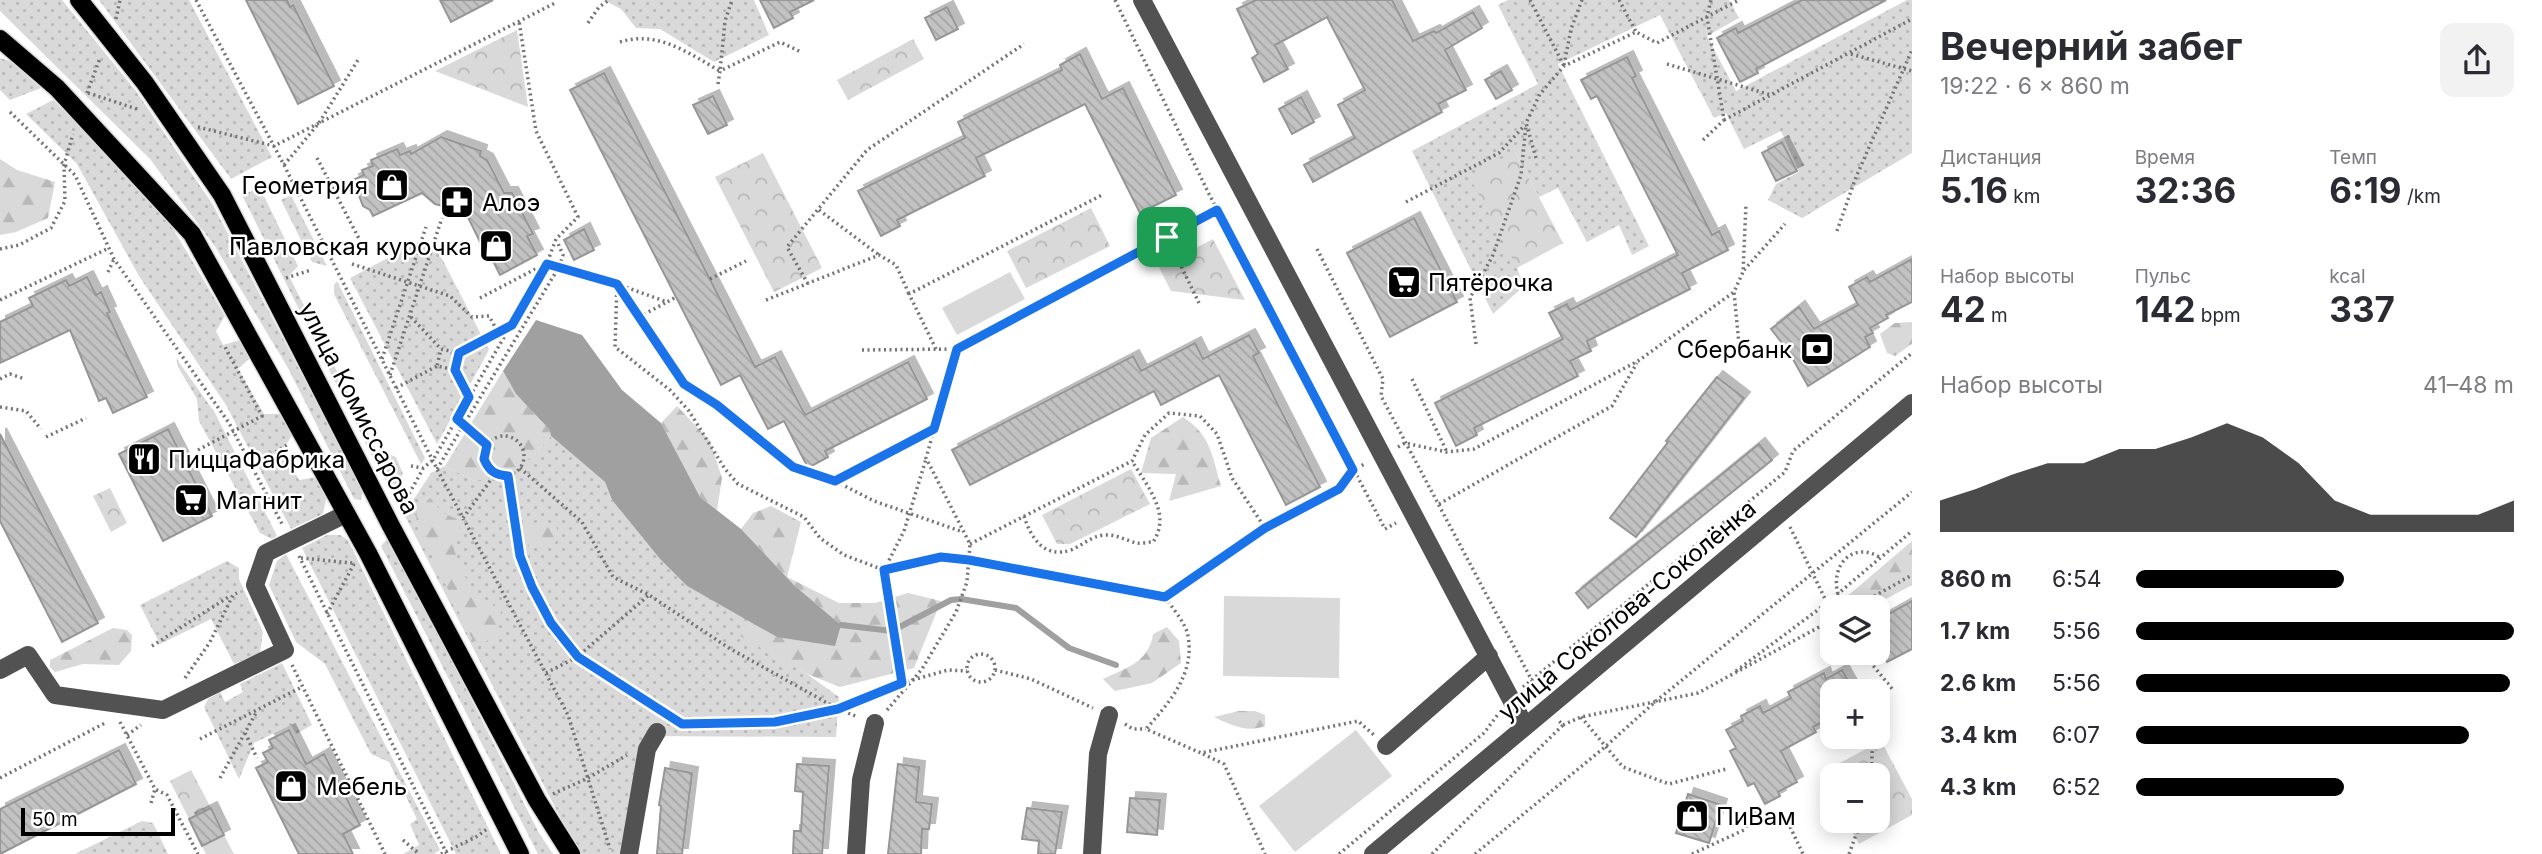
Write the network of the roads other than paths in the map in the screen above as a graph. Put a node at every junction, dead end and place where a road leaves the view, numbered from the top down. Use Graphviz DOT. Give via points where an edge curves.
graph roads {
  1 [pos="79,0"];
  2 [pos="1142,0"];
  3 [pos="0,39"];
  4 [pos="1912,403"];
  5 [pos="346,514"];
  6 [pos="1489,656"];
  7 [pos="0,670"];
  8 [pos="1109,715"];
  9 [pos="875,723"];
  10 [pos="1525,726"];
  11 [pos="657,732"];
  12 [pos="1386,746"];
  13 [pos="520,854"];
  14 [pos="571,854"];
  15 [pos="629,854"];
  16 [pos="856,854"];
  17 [pos="1092,854"];
  18 [pos="1373,854"];
  1 -- 14 [label="main road, улица Комиссарова" via="145,83 222,195 530,788"];
  2 -- 6 [label="street"];
  3 -- 5 [label="main road" via="57,88 192,234"];
  4 -- 10 [label="street, улица Соколова-Соколёнка"];
  5 -- 7 [label="street" via="266,553 255,585 285,650 163,710 55,695 28,655"];
  5 -- 13 [label="main road"];
  6 -- 10 [label="street"];
  6 -- 12 [label="street"];
  8 -- 17 [label="street" via="1098,754"];
  9 -- 16 [label="street" via="861,779"];
  10 -- 18 [label="street, улица Соколова-Соколёнка"];
  11 -- 15 [label="street" via="647,749"];
}
